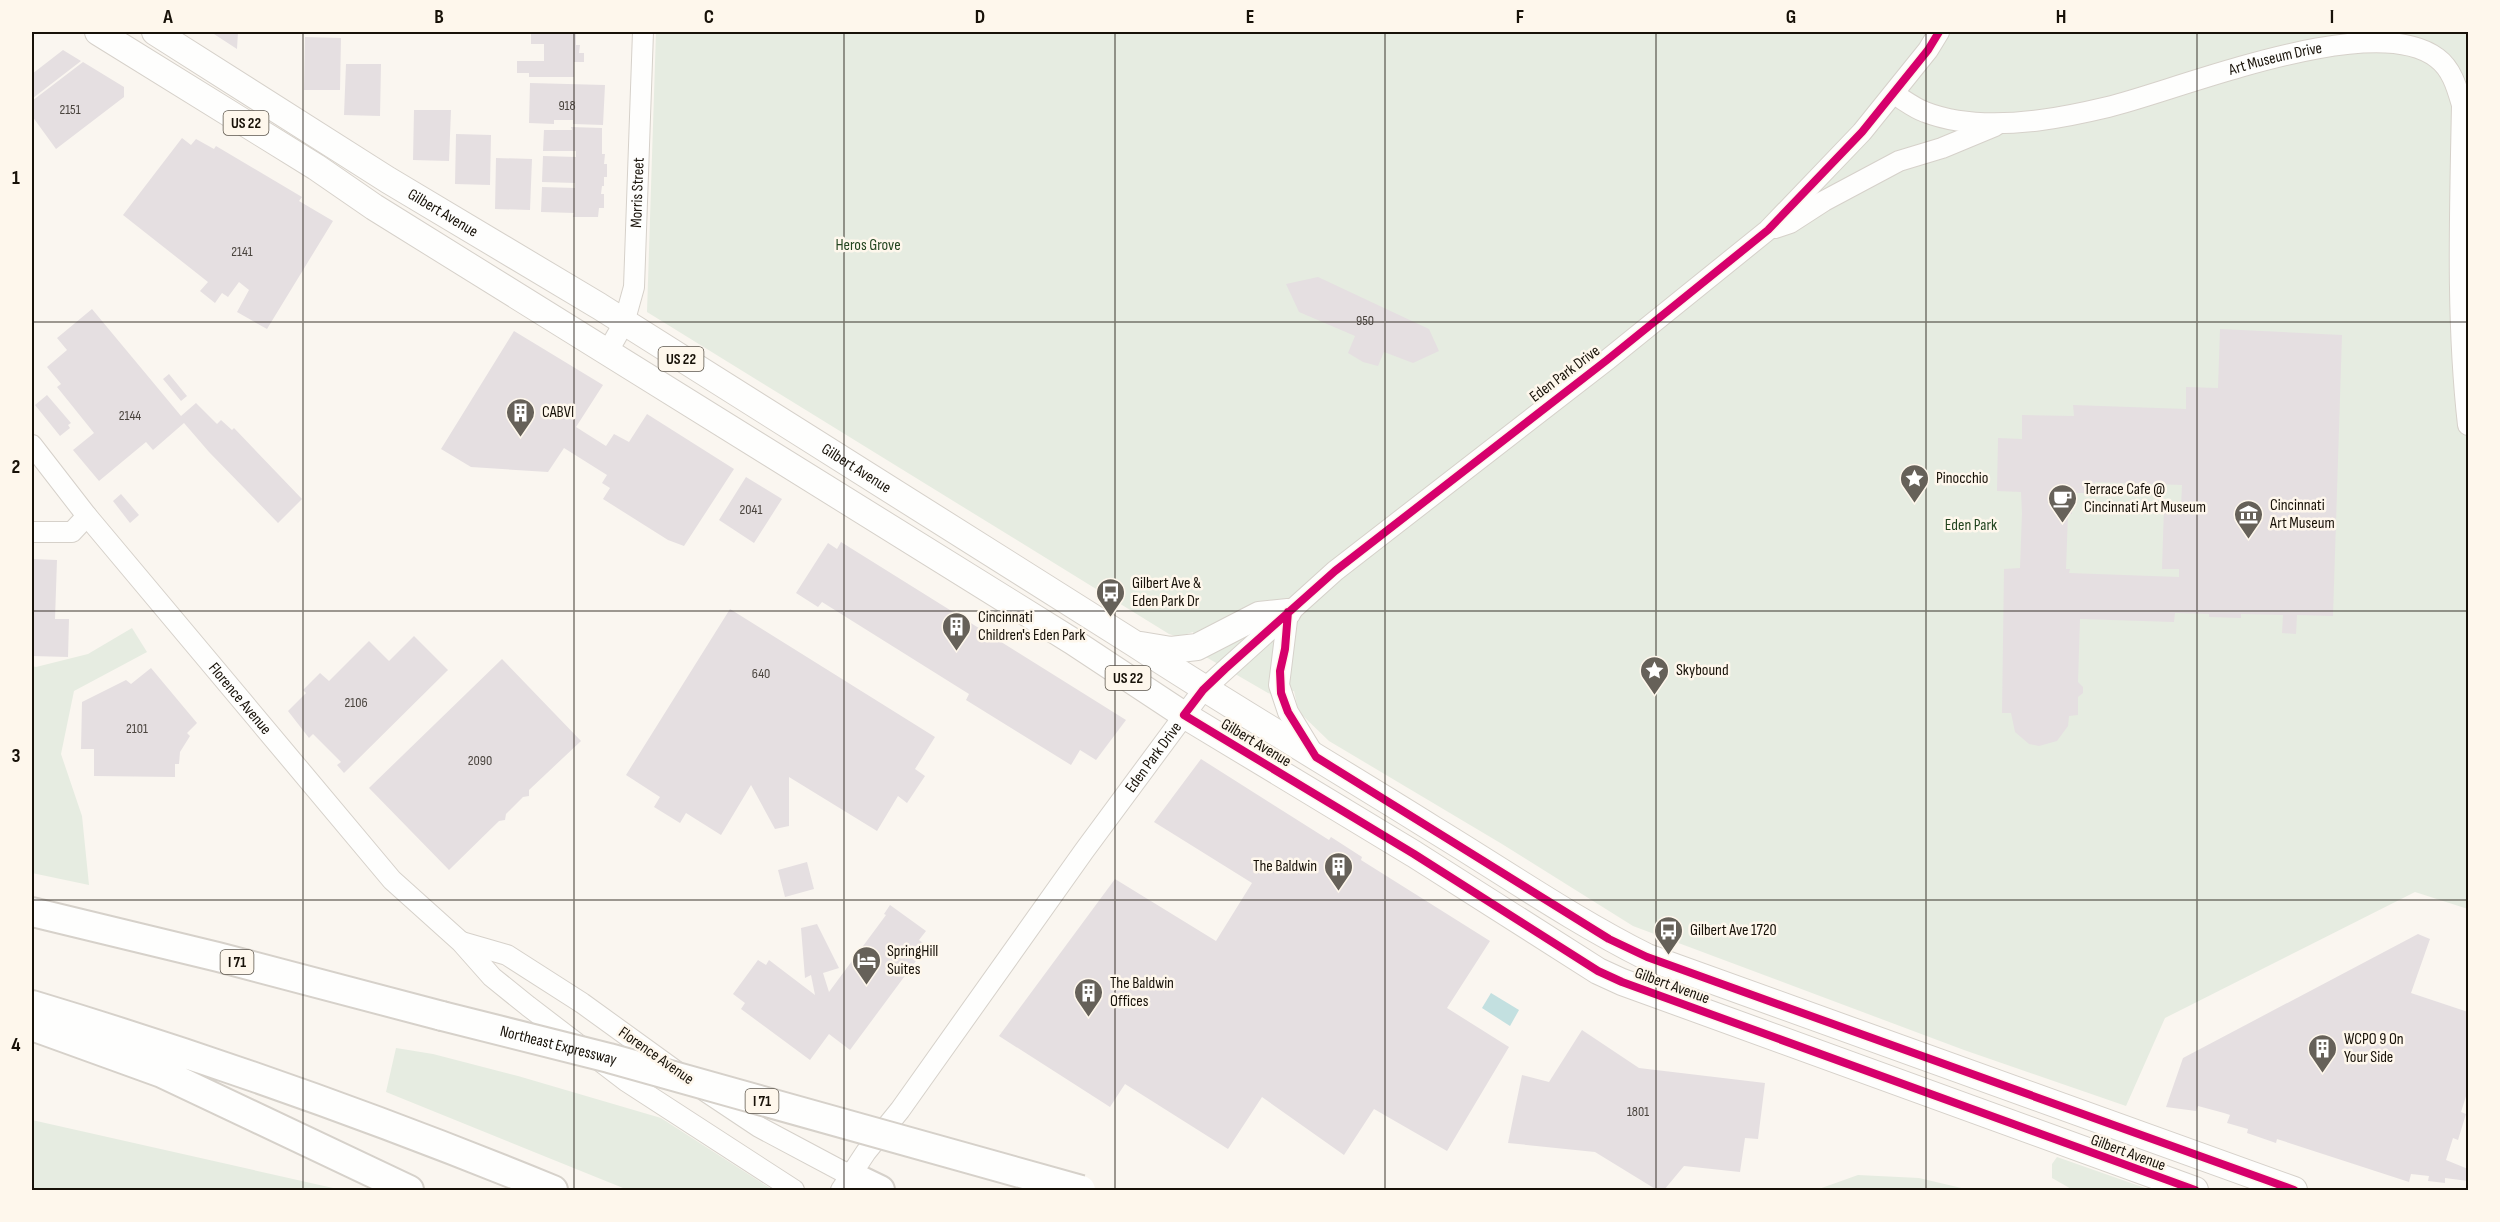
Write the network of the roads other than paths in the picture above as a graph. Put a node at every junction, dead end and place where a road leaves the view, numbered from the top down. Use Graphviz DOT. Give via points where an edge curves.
graph roads {
  1 [pos="155,32"];
  2 [pos="643,32"];
  3 [pos="1939,32"];
  4 [pos="112,35"];
  5 [pos="1894,94"];
  6 [pos="2003,123"];
  7 [pos="1768,230"];
  8 [pos="624,323"];
  9 [pos="608,351"];
  10 [pos="2469,425"];
  11 [pos="32,445"];
  12 [pos="87,516"];
  13 [pos="32,532"];
  14 [pos="1288,612"];
  15 [pos="1135,644"];
  16 [pos="1203,690"];
  17 [pos="1184,715"];
  18 [pos="1316,757"];
  19 [pos="32,912"];
  20 [pos="461,942"];
  21 [pos="32,1005"];
  22 [pos="32,1026"];
  23 [pos="846,1183"];
  24 [pos="409,1191"];
  25 [pos="553,1191"];
  26 [pos="794,1191"];
  27 [pos="880,1191"];
  28 [pos="1081,1191"];
  29 [pos="2195,1191"];
  30 [pos="2294,1191"];
  1 -- 8 [label="main road, Gilbert Avenue / US 22"];
  2 -- 8 [label="street, Morris Street" via="634,287"];
  3 -- 5 [label="street, Eden Park Drive"];
  4 -- 9 [label="main road, Gilbert Avenue / US 22" via="374,207"];
  5 -- 6 [label="street, Art Museum Drive" via="1923,112 1957,122"];
  5 -- 7 [label="street, Eden Park Drive"];
  6 -- 7 [label="street" via="1899,161 1790,223"];
  6 -- 10 [label="street, Art Museum Drive" via="2041,120 2109,106 2244,64 2308,51 2379,41 2402,43 2437,57 2457,85 2462,105 2458,300"];
  7 -- 14 [label="street, Eden Park Drive"];
  8 -- 9 [label="street, Morris Street"];
  8 -- 15 [label="main road, Gilbert Avenue / US 22"];
  9 -- 17 [label="main road, Gilbert Avenue / US 22"];
  11 -- 12 [label="street, Florence Avenue"];
  12 -- 13 [label="street" via="72,532"];
  12 -- 20 [label="street, Florence Avenue" via="392,880"];
  14 -- 15 [label="main road" via="1259,615 1197,647 1171,650"];
  14 -- 16 [label="street, Eden Park Drive"];
  14 -- 18 [label="street" via="1281,693 1287,712"];
  15 -- 16 [label="main road, Gilbert Avenue / US 22"];
  16 -- 17 [label="street, Eden Park Drive"];
  16 -- 18 [label="main road, Gilbert Avenue / US 22"];
  17 -- 23 [label="street, Eden Park Drive"];
  17 -- 29 [label="main road, Gilbert Avenue / US 22" via="1606,975"];
  18 -- 30 [label="main road, Gilbert Avenue / US 22" via="1610,939 1647,957"];
  19 -- 28 [label="highway, Northeast Expressway / I 71, bridge" via="609,1058"];
  20 -- 23 [label="street, Florence Avenue" via="507,955"];
  20 -- 26 [label="street, Florence Avenue" via="492,976 626,1081"];
  21 -- 25 [label="highway" via="152,1041 295,1091"];
  22 -- 24 [label="highway" via="162,1073"];
  23 -- 27 [label="highway"];
}
